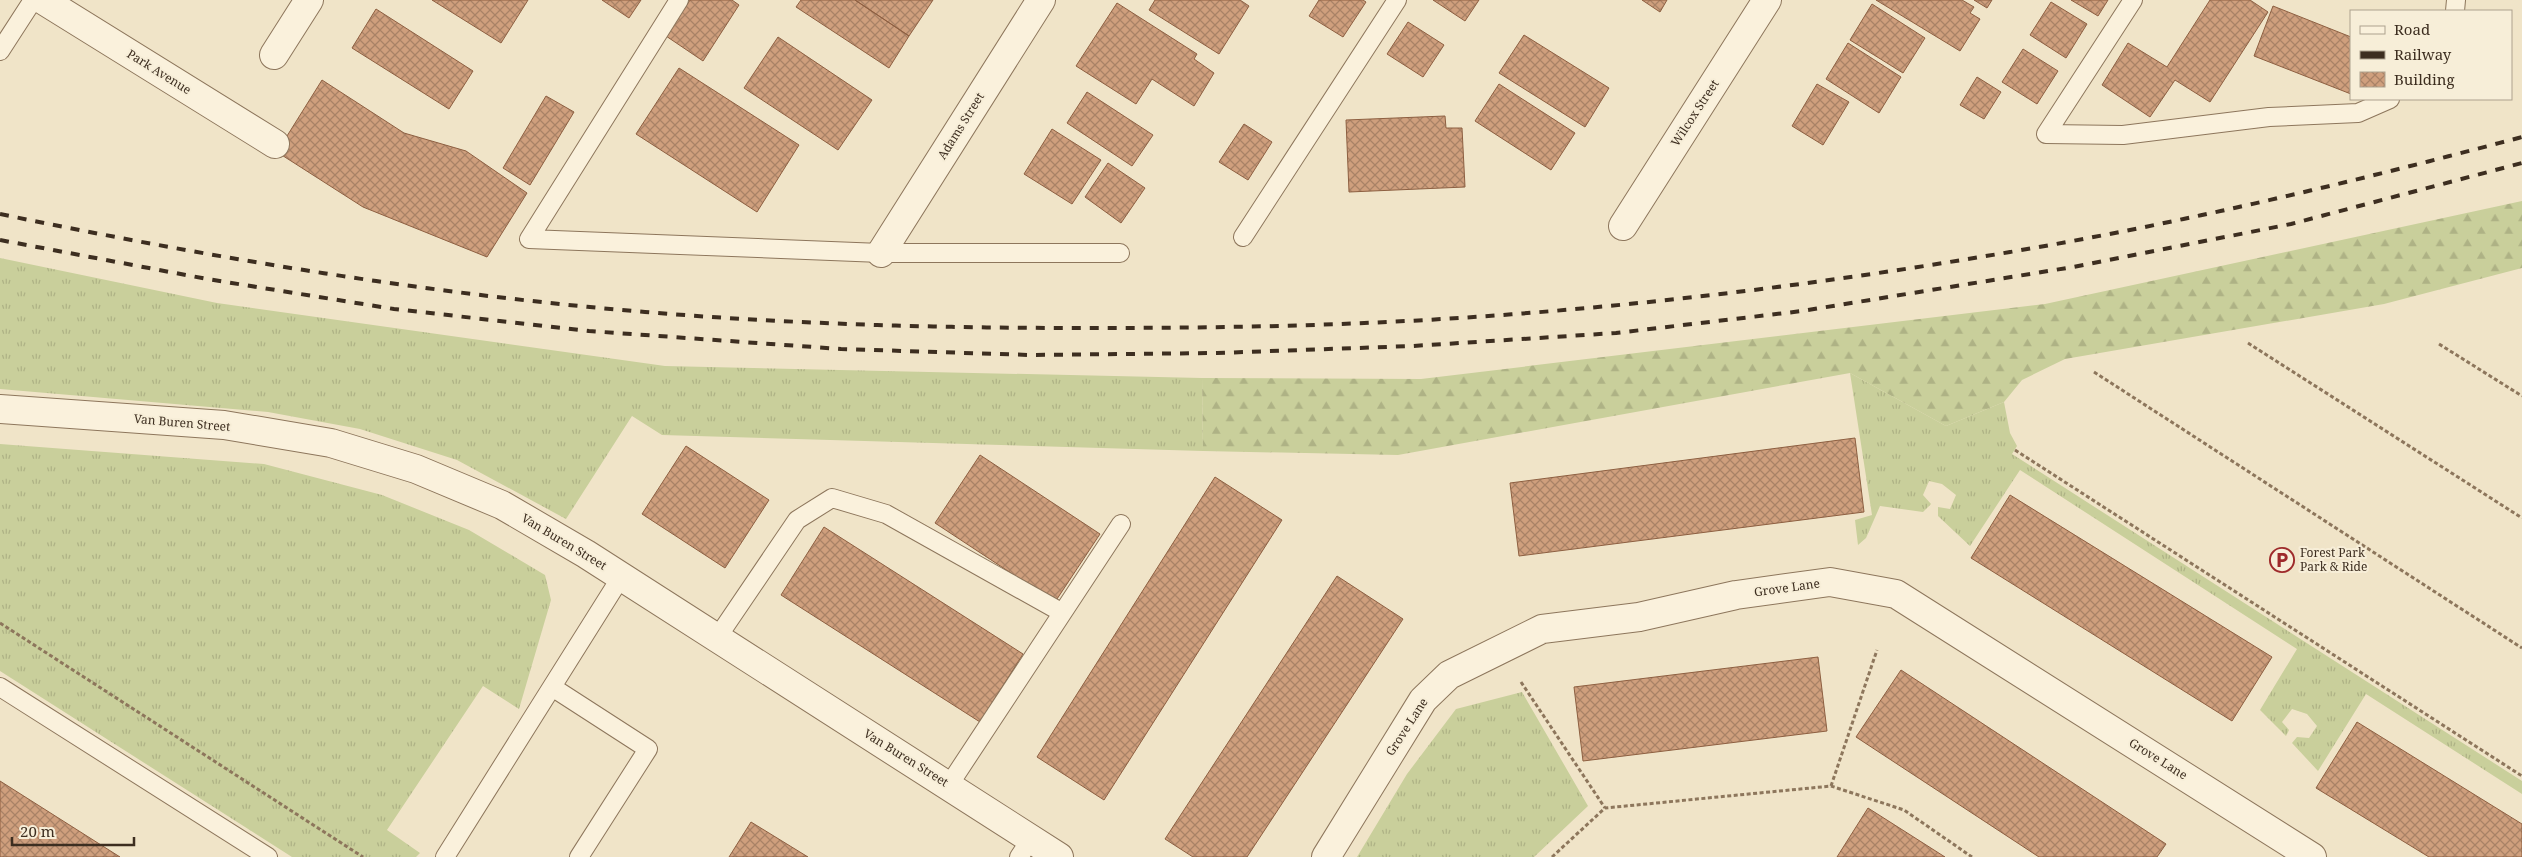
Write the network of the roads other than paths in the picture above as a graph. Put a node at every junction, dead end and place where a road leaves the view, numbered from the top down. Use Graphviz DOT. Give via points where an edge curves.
graph roads {
  1 [pos="33,0"];
  2 [pos="43,0"];
  3 [pos="309,0"];
  4 [pos="679,0"];
  5 [pos="1041,0"];
  6 [pos="1397,0"];
  7 [pos="1767,0"];
  8 [pos="2133,0"];
  9 [pos="0,51"];
  10 [pos="274,55"];
  11 [pos="2388,100"];
  12 [pos="276,144"];
  13 [pos="1623,226"];
  14 [pos="1243,237"];
  15 [pos="881,253"];
  16 [pos="1120,253"];
  17 [pos="0,409"];
  18 [pos="1121,524"];
  19 [pos="621,577"];
  20 [pos="1061,612"];
  21 [pos="717,638"];
  22 [pos="0,687"];
  23 [pos="552,687"];
  24 [pos="949,785"];
  25 [pos="1025,848"];
  26 [pos="268,857"];
  27 [pos="445,857"];
  28 [pos="579,857"];
  29 [pos="1059,857"];
  30 [pos="1326,857"];
  31 [pos="2312,857"];
  1 -- 9 [label="lane"];
  2 -- 12 [label="street, Park Avenue"];
  3 -- 10 [label="street"];
  4 -- 15 [label="lane" via="529,239"];
  5 -- 15 [label="street, Adams Street"];
  6 -- 14 [label="lane"];
  7 -- 13 [label="street, Wilcox Street"];
  8 -- 11 [label="lane" via="2046,134 2123,135 2269,117 2358,113"];
  15 -- 16 [label="lane"];
  17 -- 19 [label="street, Van Buren Street" via="224,425 331,443 416,469 502,505"];
  18 -- 20 [label="lane"];
  19 -- 21 [label="street, Van Buren Street"];
  19 -- 23 [label="lane"];
  20 -- 21 [label="lane" via="886,514 832,498 796,520"];
  20 -- 24 [label="lane"];
  21 -- 24 [label="street, Van Buren Street"];
  22 -- 26 [label="lane"];
  23 -- 27 [label="lane"];
  23 -- 28 [label="lane" via="648,749"];
  24 -- 25 [label="street, Van Buren Street"];
  25 -- 29 [label="street, Van Buren Street"];
  30 -- 31 [label="street, Grove Lane" via="1423,700 1449,675 1542,629 1639,617 1736,595 1830,582 1896,594"];
}
